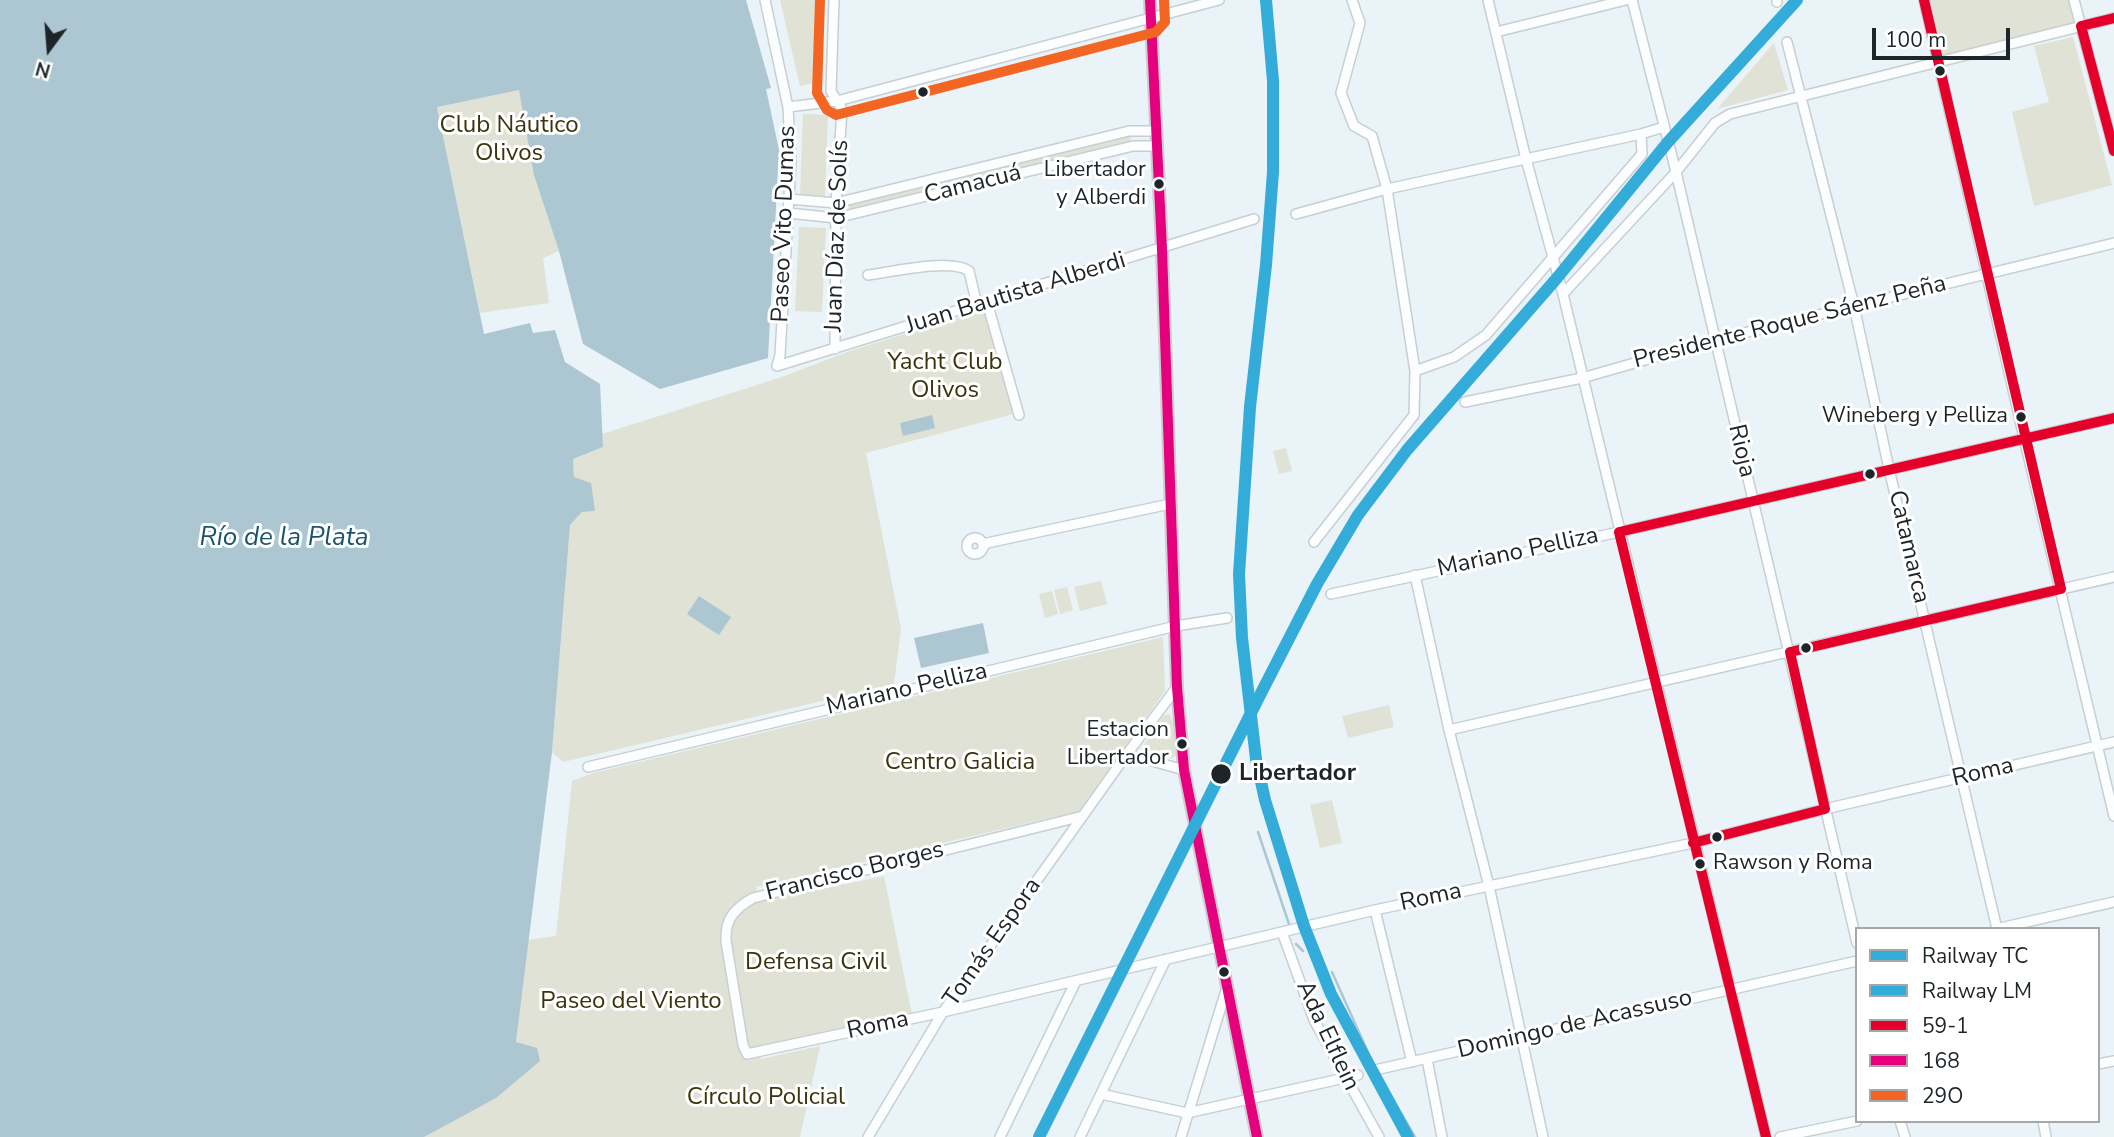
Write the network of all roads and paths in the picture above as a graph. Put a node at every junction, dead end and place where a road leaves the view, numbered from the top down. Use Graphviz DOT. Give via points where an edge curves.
graph roads {
  1 [pos="765,0"];
  2 [pos="834,0"];
  3 [pos="1150,0"];
  4 [pos="1219,0"];
  5 [pos="1352,0"];
  6 [pos="1488,0"];
  7 [pos="1626,0"];
  8 [pos="1632,0"];
  9 [pos="1924,0"];
  10 [pos="2074,0"];
  11 [pos="2114,18"];
  12 [pos="1151,19"];
  13 [pos="2081,26"];
  14 [pos="1496,32"];
  15 [pos="1787,42"];
  16 [pos="1939,64"];
  17 [pos="1802,95"];
  18 [pos="837,101"];
  19 [pos="788,107"];
  20 [pos="1664,127"];
  21 [pos="1157,131"];
  22 [pos="1641,134"];
  23 [pos="1067,146"];
  24 [pos="1158,146"];
  25 [pos="2114,151"];
  26 [pos="1526,159"];
  27 [pos="1070,161"];
  28 [pos="1676,172"];
  29 [pos="925,182"];
  30 [pos="1387,190"];
  31 [pos="929,195"];
  32 [pos="789,199"];
  33 [pos="836,203"];
  34 [pos="789,213"];
  35 [pos="1296,214"];
  36 [pos="836,218"];
  37 [pos="1254,219"];
  38 [pos="2114,243"];
  39 [pos="1162,249"];
  40 [pos="1551,258"];
  41 [pos="1987,273"];
  42 [pos="868,275"];
  43 [pos="1563,294"];
  44 [pos="987,302"];
  45 [pos="976,305"];
  46 [pos="1854,306"];
  47 [pos="1715,340"];
  48 [pos="835,349"];
  49 [pos="777,366"];
  50 [pos="1415,371"];
  51 [pos="1582,377"];
  52 [pos="1465,402"];
  53 [pos="1019,415"];
  54 [pos="2114,418"];
  55 [pos="2024,438"];
  56 [pos="1889,469"];
  57 [pos="1753,500"];
  58 [pos="1170,504"];
  59 [pos="1619,532"];
  60 [pos="1314,542"];
  61 [pos="983,543"];
  62 [pos="1415,575"];
  63 [pos="2114,577"];
  64 [pos="2061,589"];
  65 [pos="1331,594"];
  66 [pos="1227,618"];
  67 [pos="1925,621"];
  68 [pos="1176,626"];
  69 [pos="1790,652"];
  70 [pos="1655,683"];
  71 [pos="1177,687"];
  72 [pos="1449,730"];
  73 [pos="2114,743"];
  74 [pos="2098,746"];
  75 [pos="1127,754"];
  76 [pos="588,767"];
  77 [pos="1184,770"];
  78 [pos="1962,778"];
  79 [pos="1825,809"];
  80 [pos="1083,816"];
  81 [pos="2114,816"];
  82 [pos="1693,843"];
  83 [pos="1489,887"];
  84 [pos="2114,902"];
  85 [pos="1375,910"];
  86 [pos="1997,927"];
  87 [pos="2006,927"];
  88 [pos="1282,932"];
  89 [pos="1855,935"];
  90 [pos="1219,947"];
  91 [pos="1166,959"];
  92 [pos="1855,961"];
  93 [pos="1076,981"];
  94 [pos="1227,986"];
  95 [pos="1730,990"];
  96 [pos="943,1012"];
  97 [pos="1520,1038"];
  98 [pos="747,1054"];
  99 [pos="1427,1059"];
  100 [pos="1412,1062"];
  101 [pos="1339,1068"];
  102 [pos="1375,1070"];
  103 [pos="1357,1075"];
  104 [pos="1345,1078"];
  105 [pos="1353,1093"];
  106 [pos="1101,1094"];
  107 [pos="1250,1098"];
  108 [pos="1187,1113"];
  109 [pos="1855,1121"];
  110 [pos="868,1137"];
  111 [pos="1000,1137"];
  112 [pos="1080,1137"];
  113 [pos="1181,1137"];
  114 [pos="1258,1137"];
  115 [pos="1379,1137"];
  116 [pos="1442,1137"];
  117 [pos="1543,1137"];
  118 [pos="1766,1137"];
  119 [pos="1780,1137"];
  1 -- 19 [label="street, Paseo Vito Dumas"];
  2 -- 18 [label="street, Juan Díaz de Solís" via="831,91"];
  3 -- 12 [label="main road"];
  4 -- 12 [label="street"];
  5 -- 30 [label="street" via="1360,23 1341,93 1354,126 1372,136"];
  6 -- 14 [label="street"];
  7 -- 14 [label="street"];
  8 -- 20 [label="street, Rioja"];
  9 -- 16 [label="street"];
  10 -- 13 [label="street"];
  11 -- 13 [label="street"];
  12 -- 18 [label="street"];
  12 -- 21 [label="main road"];
  13 -- 16 [label="street"];
  13 -- 25 [label="street"];
  14 -- 26 [label="street"];
  15 -- 17 [label="street, Catamarca"];
  16 -- 17 [label="street"];
  16 -- 41 [label="street"];
  17 -- 28 [label="street" via="1730,114 1715,123"];
  17 -- 46 [label="street, Catamarca"];
  18 -- 19 [label="street"];
  18 -- 33 [label="street, Juan Díaz de Solís" via="842,109"];
  19 -- 32 [label="street, Paseo Vito Dumas"];
  20 -- 22 [label="street"];
  20 -- 28 [label="street, Rioja"];
  21 -- 23 [label="street, Camacuá" via="1129,131"];
  21 -- 24 [label="main road"];
  22 -- 26 [label="street"];
  22 -- 40 [label="street" via="1642,154"];
  23 -- 27 [label="street"];
  23 -- 29 [label="street, Camacuá"];
  24 -- 27 [label="street, Camacuá" via="1133,146"];
  24 -- 39 [label="main road"];
  26 -- 30 [label="street"];
  26 -- 40 [label="street"];
  27 -- 31 [label="street, Camacuá"];
  28 -- 43 [label="street"];
  28 -- 47 [label="street, Rioja"];
  29 -- 31 [label="street"];
  29 -- 33 [label="street, Camacuá"];
  30 -- 35 [label="street"];
  30 -- 50 [label="street"];
  31 -- 36 [label="street, Camacuá"];
  32 -- 33 [label="street, Camacuá"];
  32 -- 34 [label="street, Paseo Vito Dumas"];
  33 -- 36 [label="street, Juan Díaz de Solís"];
  34 -- 36 [label="street, Camacuá"];
  34 -- 49 [label="street, Paseo Vito Dumas"];
  36 -- 48 [label="street, Juan Díaz de Solís"];
  37 -- 39 [label="street, Juan Bautista Alberdi"];
  38 -- 41 [label="street, Presidente Roque Sáenz Peña"];
  39 -- 44 [label="street, Juan Bautista Alberdi"];
  39 -- 58 [label="main road"];
  40 -- 43 [label="street"];
  40 -- 50 [label="street" via="1486,335 1454,357"];
  41 -- 46 [label="street, Presidente Roque Sáenz Peña"];
  41 -- 55 [label="street"];
  42 -- 45 [label="street" via="937,265 964,268 969,271"];
  43 -- 51 [label="street"];
  44 -- 45 [label="street, Juan Bautista Alberdi"];
  44 -- 53 [label="street"];
  45 -- 48 [label="street, Juan Bautista Alberdi"];
  46 -- 47 [label="street, Presidente Roque Sáenz Peña"];
  46 -- 56 [label="street, Catamarca"];
  47 -- 51 [label="street, Presidente Roque Sáenz Peña"];
  47 -- 57 [label="street, Rioja"];
  48 -- 49 [label="street, Juan Bautista Alberdi"];
  50 -- 60 [label="street" via="1414,415"];
  51 -- 52 [label="street, Presidente Roque Sáenz Peña"];
  51 -- 59 [label="street"];
  54 -- 55 [label="street, Mariano Pelliza"];
  55 -- 56 [label="street, Mariano Pelliza"];
  55 -- 64 [label="street"];
  56 -- 57 [label="street, Mariano Pelliza"];
  56 -- 67 [label="street, Catamarca"];
  57 -- 59 [label="street, Mariano Pelliza"];
  57 -- 69 [label="street, Rioja"];
  58 -- 61 [label="street"];
  58 -- 68 [label="main road"];
  59 -- 62 [label="street, Mariano Pelliza"];
  59 -- 70 [label="street"];
  62 -- 65 [label="street, Mariano Pelliza"];
  62 -- 72 [label="street"];
  63 -- 64 [label="street"];
  64 -- 67 [label="street"];
  64 -- 74 [label="street"];
  66 -- 68 [label="street, Mariano Pelliza"];
  67 -- 69 [label="street"];
  67 -- 78 [label="street, Catamarca"];
  68 -- 71 [label="main road"];
  68 -- 76 [label="street, Mariano Pelliza"];
  69 -- 70 [label="street"];
  69 -- 79 [label="street, Rioja"];
  70 -- 72 [label="street"];
  70 -- 82 [label="street"];
  71 -- 75 [label="street, Tomás Espora"];
  71 -- 77 [label="main road"];
  72 -- 83 [label="street"];
  73 -- 74 [label="street, Roma"];
  74 -- 78 [label="street, Roma"];
  74 -- 81 [label="street"];
  75 -- 77 [label="street"];
  75 -- 80 [label="street, Tomás Espora"];
  77 -- 90 [label="main road"];
  78 -- 79 [label="street, Roma"];
  78 -- 86 [label="street, Catamarca"];
  79 -- 82 [label="street, Roma"];
  79 -- 89 [label="street, Rioja"];
  80 -- 96 [label="street, Tomás Espora"];
  80 -- 98 [label="street, Francisco Borges" via="753,898 740,905 731,914 726,941"];
  82 -- 83 [label="street, Roma"];
  82 -- 95 [label="street"];
  83 -- 85 [label="street, Roma"];
  83 -- 97 [label="street"];
  84 -- 87 [label="street"];
  85 -- 88 [label="street, Roma"];
  85 -- 100 [label="street"];
  88 -- 90 [label="street, Roma"];
  88 -- 101 [label="street, Ada Elflein" via="1314,1020"];
  90 -- 91 [label="street, Roma"];
  90 -- 94 [label="main road"];
  91 -- 93 [label="street, Roma"];
  91 -- 106 [label="street"];
  92 -- 95 [label="street, Domingo de Acassuso"];
  93 -- 96 [label="street, Roma"];
  93 -- 111 [label="street"];
  94 -- 107 [label="main road"];
  94 -- 108 [label="street"];
  95 -- 97 [label="street, Domingo de Acassuso"];
  95 -- 118 [label="street"];
  96 -- 98 [label="street, Roma"];
  96 -- 110 [label="street, Tomás Espora"];
  97 -- 99 [label="street, Domingo de Acassuso"];
  97 -- 117 [label="street"];
  99 -- 100 [label="street, Domingo de Acassuso"];
  99 -- 116 [label="street"];
  100 -- 102 [label="street, Domingo de Acassuso"];
  101 -- 103 [label="street"];
  101 -- 104 [label="street, Ada Elflein"];
  103 -- 104 [label="street"];
  103 -- 105 [label="street"];
  104 -- 105 [label="street, Ada Elflein"];
  104 -- 107 [label="street"];
  105 -- 115 [label="street, Ada Elflein"];
  106 -- 108 [label="street"];
  106 -- 112 [label="street"];
  107 -- 108 [label="street"];
  107 -- 114 [label="main road"];
  108 -- 113 [label="street"];
  109 -- 119 [label="street"];
}
